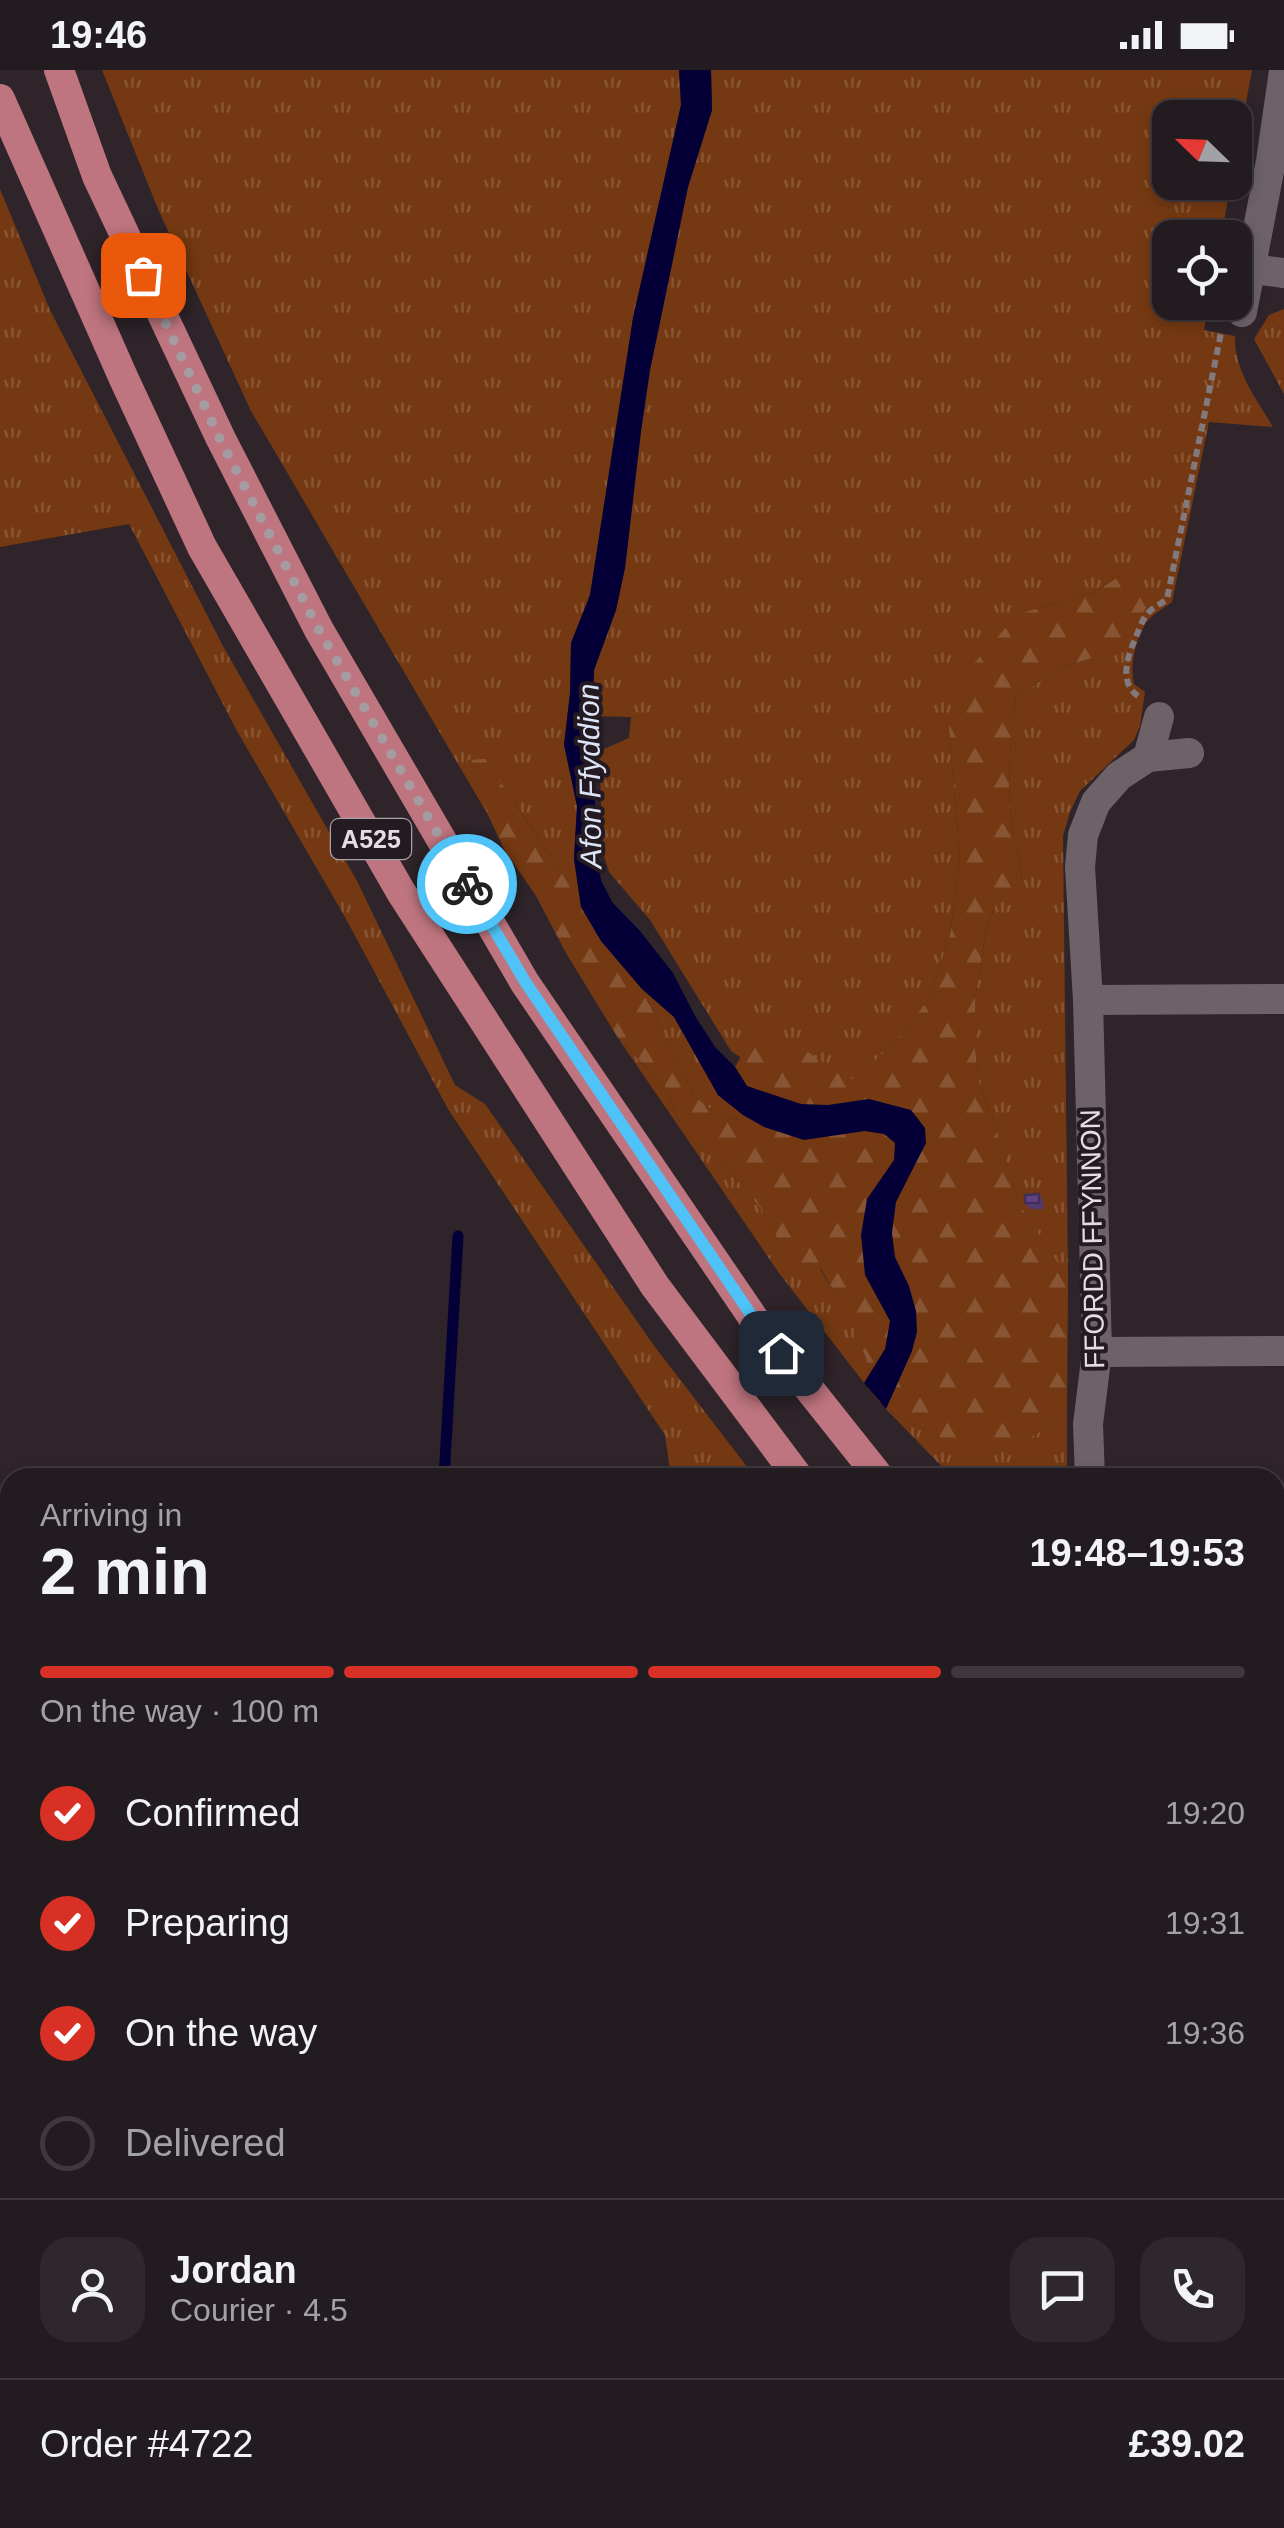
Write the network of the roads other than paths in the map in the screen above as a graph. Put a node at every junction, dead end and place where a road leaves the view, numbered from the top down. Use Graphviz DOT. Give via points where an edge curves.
graph roads {
  1 [pos="59,70"];
  2 [pos="1284,71"];
  3 [pos="0,99"];
  4 [pos="1252,269"];
  5 [pos="1284,274"];
  6 [pos="1159,717"];
  7 [pos="1188,753"];
  8 [pos="1148,758"];
  9 [pos="1088,1000"];
  10 [pos="1284,1000"];
  11 [pos="1284,1350"];
  12 [pos="1097,1352"];
  13 [pos="792,1468"];
  14 [pos="872,1468"];
  15 [pos="1090,1468"];
  1 -- 14 [label="main road, A525" via="97,176 220,439 319,630 526,983 756,1322"];
  2 -- 4 [label="street"];
  3 -- 13 [label="main road, A525" via="202,547 401,892 655,1286"];
  4 -- 5 [label="street"];
  6 -- 8 [label="street"];
  7 -- 8 [label="street, FFORDD FFYNNON"];
  8 -- 9 [label="street, FFORDD FFYNNON" via="1096,802 1082,835"];
  9 -- 10 [label="street"];
  9 -- 12 [label="street, FFORDD FFYNNON"];
  11 -- 12 [label="street"];
  12 -- 15 [label="street, FFORDD FFYNNON"];
}
